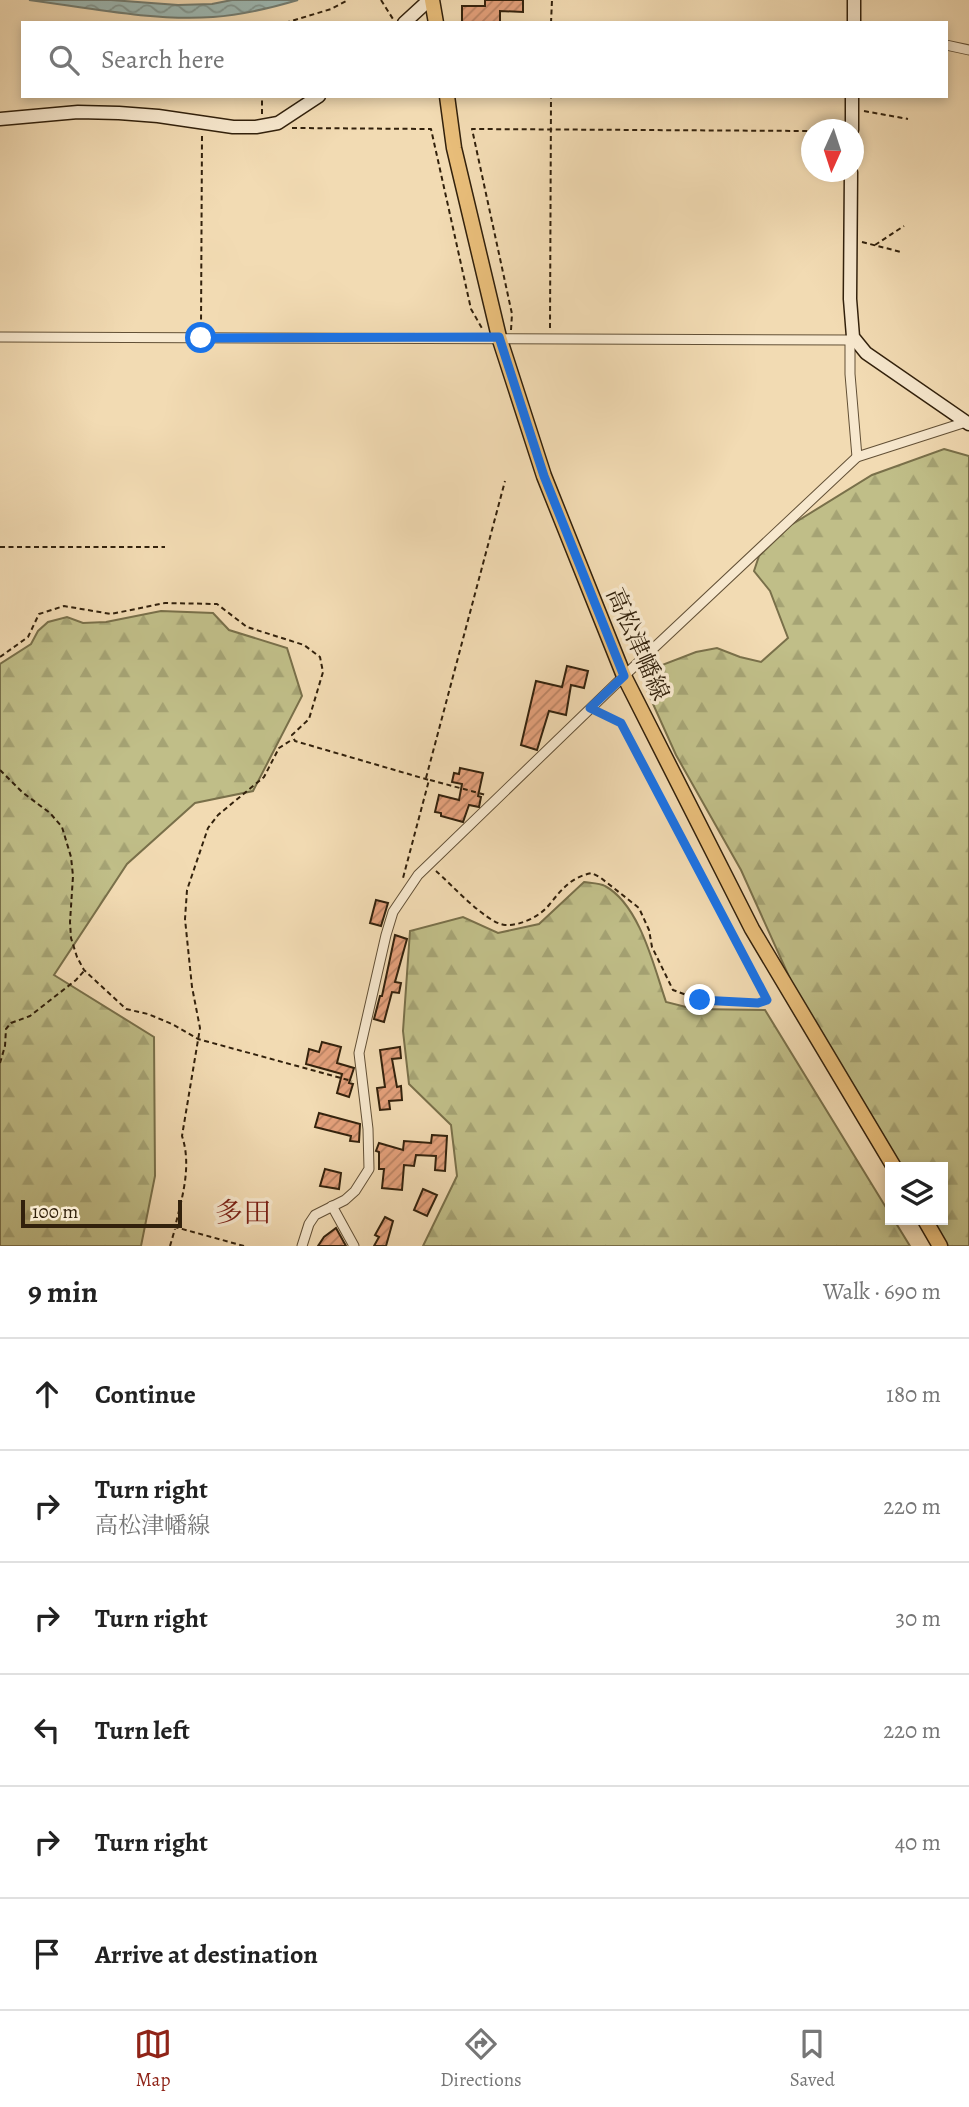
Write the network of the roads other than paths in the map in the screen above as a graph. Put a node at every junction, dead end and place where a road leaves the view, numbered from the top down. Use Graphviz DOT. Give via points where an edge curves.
graph roads {
  1 [pos="430,0"];
  2 [pos="854,0"];
  3 [pos="406,21"];
  4 [pos="435,21"];
  5 [pos="854,21"];
  6 [pos="948,46"];
  7 [pos="969,50"];
  8 [pos="316,98"];
  9 [pos="447,98"];
  10 [pos="0,119"];
  11 [pos="851,182"];
  12 [pos="0,337"];
  13 [pos="499,337"];
  14 [pos="852,339"];
  15 [pos="967,423"];
  16 [pos="857,457"];
  17 [pos="624,676"];
  18 [pos="891,1162"];
  19 [pos="332,1206"];
  20 [pos="928,1225"];
  21 [pos="302,1246"];
  22 [pos="355,1246"];
  23 [pos="940,1246"];
  1 -- 3 [label="main road"];
  1 -- 4 [label="main road"];
  2 -- 5 [label="main road"];
  6 -- 7 [label="street"];
  8 -- 10 [label="main road" via="283,120 262,126 92,113"];
  9 -- 13 [label="main road, 高松津幡線" via="454,148"];
  11 -- 14 [label="main road"];
  12 -- 13 [label="street"];
  13 -- 14 [label="street"];
  13 -- 17 [label="main road, 高松津幡線" via="544,476"];
  14 -- 15 [label="main road"];
  14 -- 16 [label="street"];
  15 -- 16 [label="street"];
  16 -- 17 [label="street"];
  17 -- 18 [label="main road, 高松津幡線" via="752,929"];
  17 -- 19 [label="street" via="418,875 393,912 359,1053 369,1168 355,1191"];
  19 -- 21 [label="street" via="315,1215"];
  19 -- 22 [label="street"];
  20 -- 23 [label="main road"];
}
